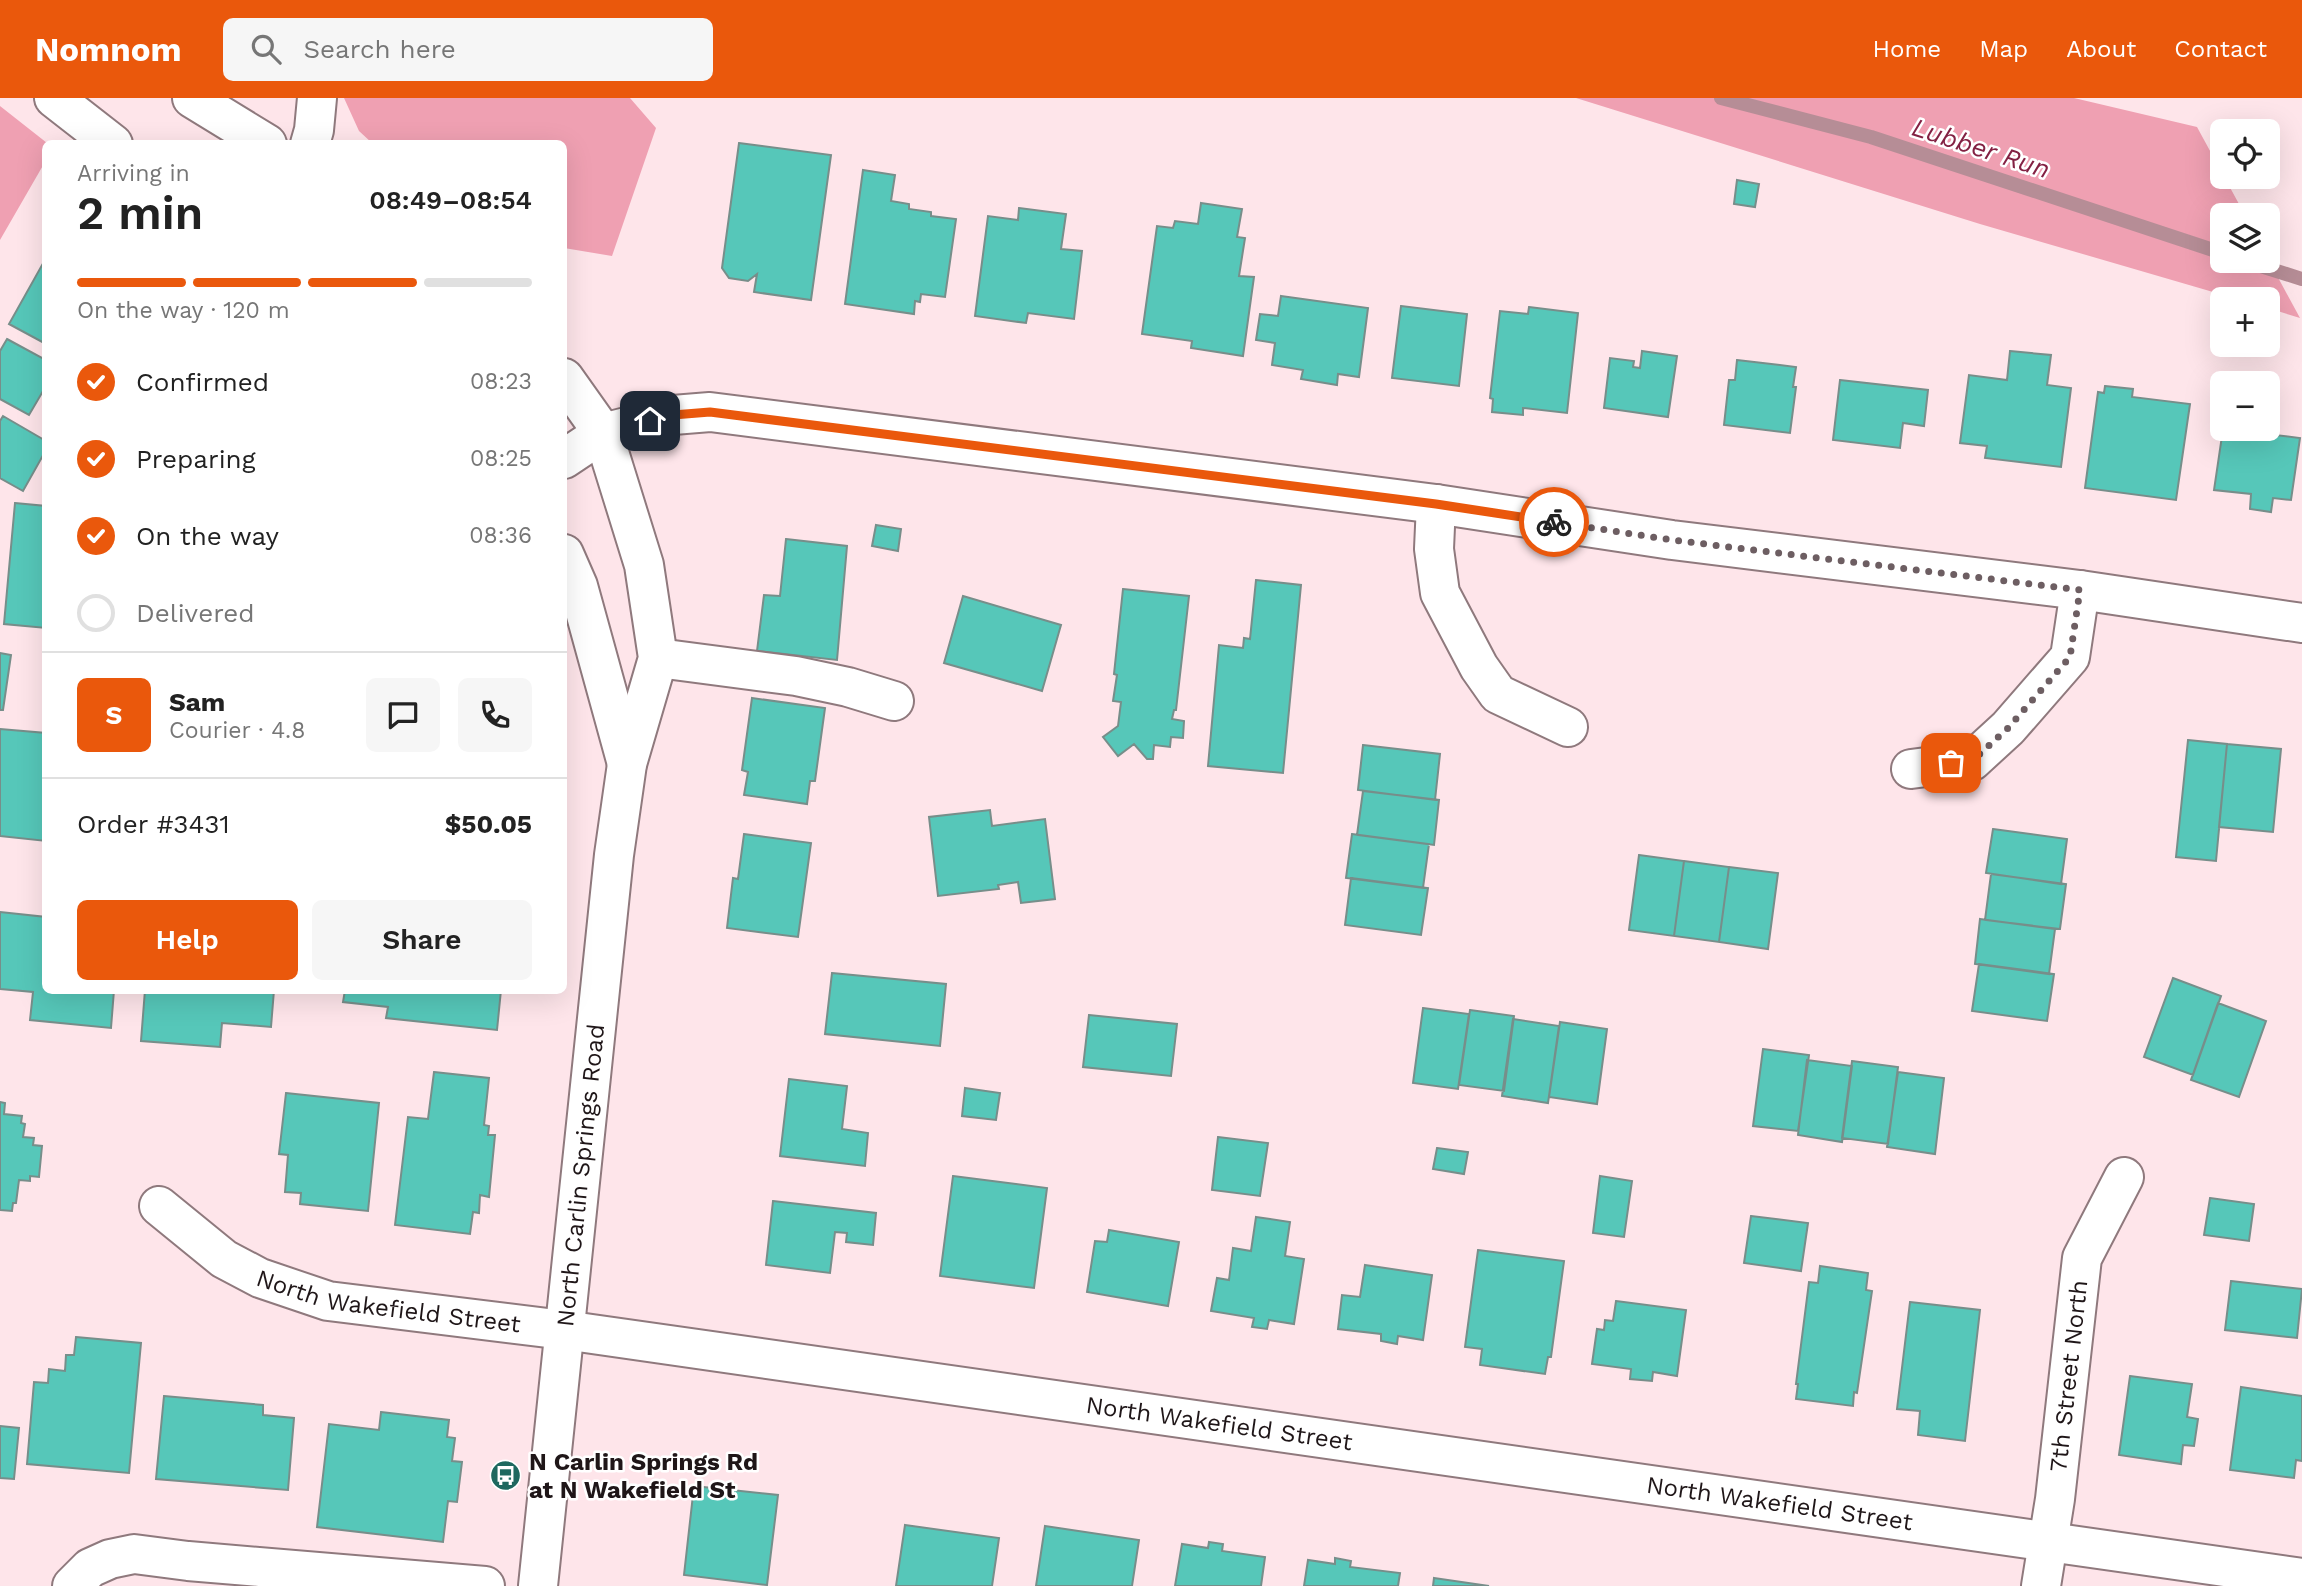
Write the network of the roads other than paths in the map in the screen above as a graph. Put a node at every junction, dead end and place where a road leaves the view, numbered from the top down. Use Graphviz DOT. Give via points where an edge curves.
graph roads {
  1 [pos="54,98"];
  2 [pos="191,98"];
  3 [pos="317,98"];
  4 [pos="108,140"];
  5 [pos="260,140"];
  6 [pos="311,140"];
  7 [pos="567,382"];
  8 [pos="603,433"];
  9 [pos="567,457"];
  10 [pos="1436,504"];
  11 [pos="567,561"];
  12 [pos="2080,590"];
  13 [pos="2302,624"];
  14 [pos="658,658"];
  15 [pos="894,701"];
  16 [pos="1567,727"];
  17 [pos="627,764"];
  18 [pos="1911,769"];
  19 [pos="2124,1177"];
  20 [pos="159,1206"];
  21 [pos="565,1330"];
  22 [pos="2047,1541"];
  23 [pos="2302,1578"];
  24 [pos="72,1586"];
  25 [pos="485,1586"];
  26 [pos="538,1586"];
  27 [pos="2041,1586"];
  1 -- 4 [label="street"];
  2 -- 5 [label="street"];
  3 -- 6 [label="street"];
  7 -- 8 [label="street, North Carlin Springs Road"];
  8 -- 9 [label="street"];
  8 -- 10 [label="street" via="673,415 710,412"];
  8 -- 14 [label="street, North Carlin Springs Road" via="644,565"];
  10 -- 12 [label="street" via="1672,540"];
  10 -- 16 [label="street" via="1434,549 1440,593 1479,667 1498,694"];
  11 -- 17 [label="street, North Carlin Springs Road"];
  12 -- 13 [label="street"];
  12 -- 18 [label="street" via="2070,657 2008,728 1972,761"];
  14 -- 15 [label="street" via="796,676"];
  14 -- 17 [label="street, North Carlin Springs Road"];
  17 -- 21 [label="street, North Carlin Springs Road"];
  19 -- 22 [label="street, 7th Street North" via="2082,1258"];
  20 -- 21 [label="street, North Wakefield Street" via="224,1259 260,1278 328,1301"];
  21 -- 22 [label="street, North Wakefield Street"];
  21 -- 26 [label="street, North Carlin Springs Road"];
  22 -- 23 [label="street, North Wakefield Street"];
  22 -- 27 [label="street, 7th Street North"];
  24 -- 25 [label="street" via="90,1568 134,1554"];
}
